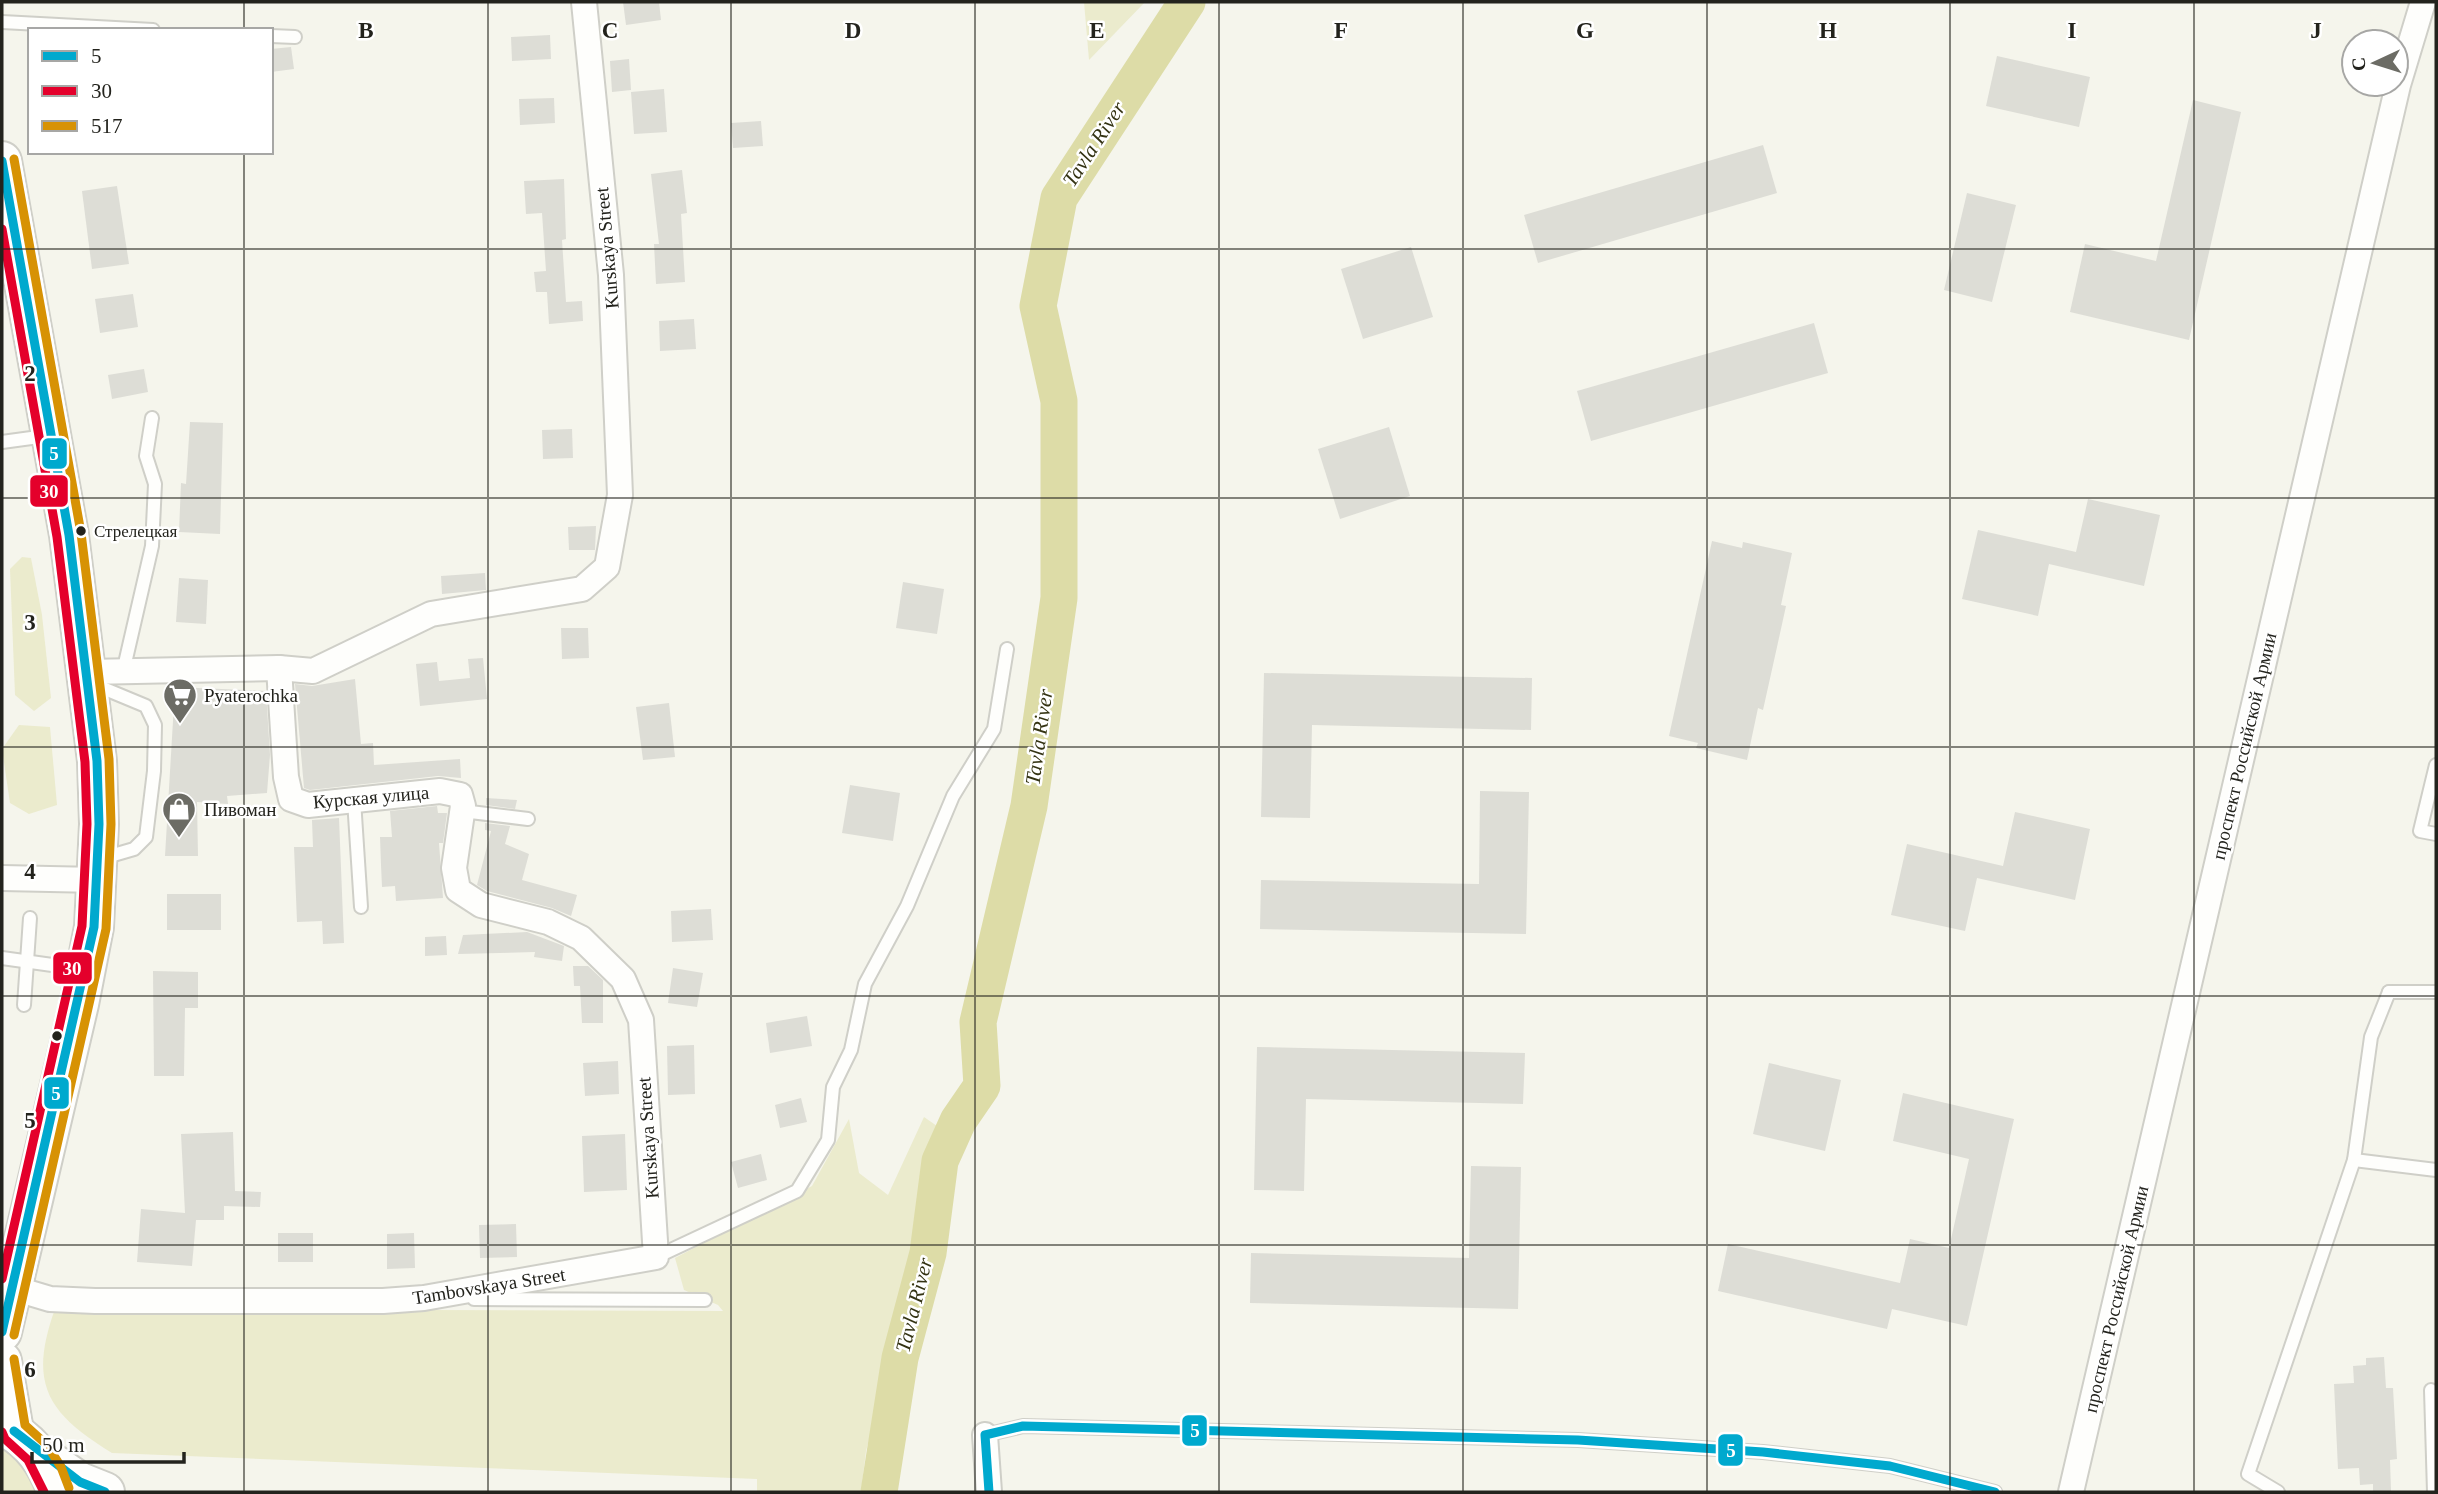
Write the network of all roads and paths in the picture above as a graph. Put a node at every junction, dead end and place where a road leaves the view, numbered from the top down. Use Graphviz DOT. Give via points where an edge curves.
graph roads {
  1 [pos="584,2"];
  2 [pos="2423,2"];
  3 [pos="2,22"];
  4 [pos="115,28"];
  5 [pos="273,36"];
  6 [pos="295,37"];
  7 [pos="2,161"];
  8 [pos="152,418"];
  9 [pos="50,435"];
  10 [pos="2,442"];
  11 [pos="1007,649"];
  12 [pos="279,668"];
  13 [pos="100,675"];
  14 [pos="2436,765"];
  15 [pos="354,800"];
  16 [pos="463,811"];
  17 [pos="528,819"];
  18 [pos="2436,834"];
  19 [pos="98,870"];
  20 [pos="2,878"];
  21 [pos="361,907"];
  22 [pos="30,918"];
  23 [pos="2,958"];
  24 [pos="27,961"];
  25 [pos="86,970"];
  26 [pos="2436,992"];
  27 [pos="24,1005"];
  28 [pos="2354,1160"];
  29 [pos="2436,1170"];
  30 [pos="656,1257"];
  31 [pos="13,1289"];
  32 [pos="424,1298"];
  33 [pos="705,1300"];
  34 [pos="2,1332"];
  35 [pos="2,1361"];
  36 [pos="2431,1390"];
  37 [pos="985,1435"];
  38 [pos="17,1436"];
  39 [pos="57,1492"];
  40 [pos="105,1492"];
  41 [pos="989,1492"];
  42 [pos="1995,1492"];
  43 [pos="2071,1492"];
  44 [pos="2278,1492"];
  45 [pos="2434,1492"];
  1 -- 12 [label="street, Kurskaya Street" via="611,275 620,495 607,567 582,589 431,614 313,671"];
  2 -- 43 [label="street, проспект Российской Армии" via="2398,85"];
  3 -- 4 [label="lane"];
  5 -- 6 [label="lane"];
  7 -- 9 [label="main road"];
  8 -- 13 [label="lane" via="146,456 155,484 152,546"];
  9 -- 10 [label="lane"];
  9 -- 13 [label="main road"];
  11 -- 30 [label="lane, Tambovskaya Street" via="994,729 953,796 908,906 865,984 851,1050 833,1087 828,1140 797,1191"];
  12 -- 13 [label="street"];
  12 -- 15 [label="street, Курская улица" via="291,799 307,805"];
  13 -- 19 [label="main road"];
  13 -- 19 [label="lane" via="146,706 155,725 146,836 134,849"];
  14 -- 18 [label="lane" via="2420,831"];
  15 -- 16 [label="street, Курская улица" via="440,791 460,795"];
  15 -- 21 [label="lane"];
  16 -- 17 [label="lane"];
  16 -- 30 [label="street, Kurskaya Street" via="454,869 458,890 481,905 548,922 581,938 623,979 641,1020"];
  19 -- 20 [label="street"];
  19 -- 25 [label="main road"];
  22 -- 24 [label="lane"];
  23 -- 24 [label="lane"];
  24 -- 25 [label="lane"];
  24 -- 27 [label="lane"];
  25 -- 31 [label="main road"];
  26 -- 28 [label="lane" via="2389,992 2371,1037"];
  28 -- 29 [label="lane"];
  28 -- 44 [label="lane" via="2248,1474"];
  30 -- 32 [label="street, Tambovskaya Street"];
  31 -- 32 [label="street, Tambovskaya Street" via="50,1299 95,1301"];
  31 -- 34 [label="main road"];
  32 -- 33 [label="lane"];
  35 -- 38 [label="main road"];
  36 -- 45 [label="lane"];
  37 -- 41 [label="street"];
  37 -- 42 [label="lane" via="1023,1426 1578,1440 1890,1466"];
  38 -- 39 [label="main road" via="50,1472"];
  38 -- 40 [label="main road" via="80,1482"];
}
